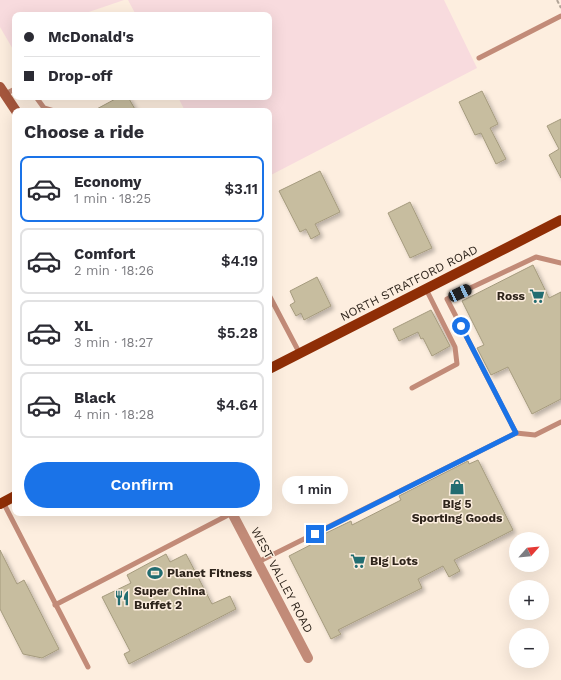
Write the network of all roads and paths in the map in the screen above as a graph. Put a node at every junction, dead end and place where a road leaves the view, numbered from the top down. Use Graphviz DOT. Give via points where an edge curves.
graph roads {
  1 [pos="557,0"];
  2 [pos="561,8"];
  3 [pos="561,16"];
  4 [pos="479,58"];
  5 [pos="12,89"];
  6 [pos="2,91"];
  7 [pos="14,108"];
  8 [pos="561,220"];
  9 [pos="561,263"];
  10 [pos="426,289"];
  11 [pos="272,302"];
  12 [pos="300,354"];
  13 [pos="272,368"];
  14 [pos="412,388"];
  15 [pos="561,422"];
  16 [pos="516,433"];
  17 [pos="12,498"];
  18 [pos="2,503"];
  19 [pos="226,516"];
  20 [pos="234,516"];
  21 [pos="258,562"];
  22 [pos="55,605"];
  23 [pos="308,658"];
  24 [pos="88,667"];
  1 -- 2 [label="path"];
  3 -- 4 [label="lane"];
  5 -- 6 [label="lane"];
  6 -- 7 [label="main road"];
  8 -- 10 [label="main road, NORTH STRATFORD ROAD"];
  9 -- 16 [label="lane" via="536,257 447,299"];
  10 -- 12 [label="main road, NORTH STRATFORD ROAD"];
  10 -- 14 [label="lane" via="455,347 457,364"];
  11 -- 12 [label="lane"];
  12 -- 13 [label="main road, NORTH STRATFORD ROAD"];
  15 -- 16 [label="lane" via="535,434"];
  16 -- 21 [label="lane"];
  17 -- 18 [label="main road"];
  18 -- 22 [label="lane"];
  19 -- 22 [label="lane"];
  20 -- 21 [label="street, WEST VALLEY ROAD"];
  21 -- 23 [label="street, WEST VALLEY ROAD"];
  22 -- 24 [label="lane"];
}
